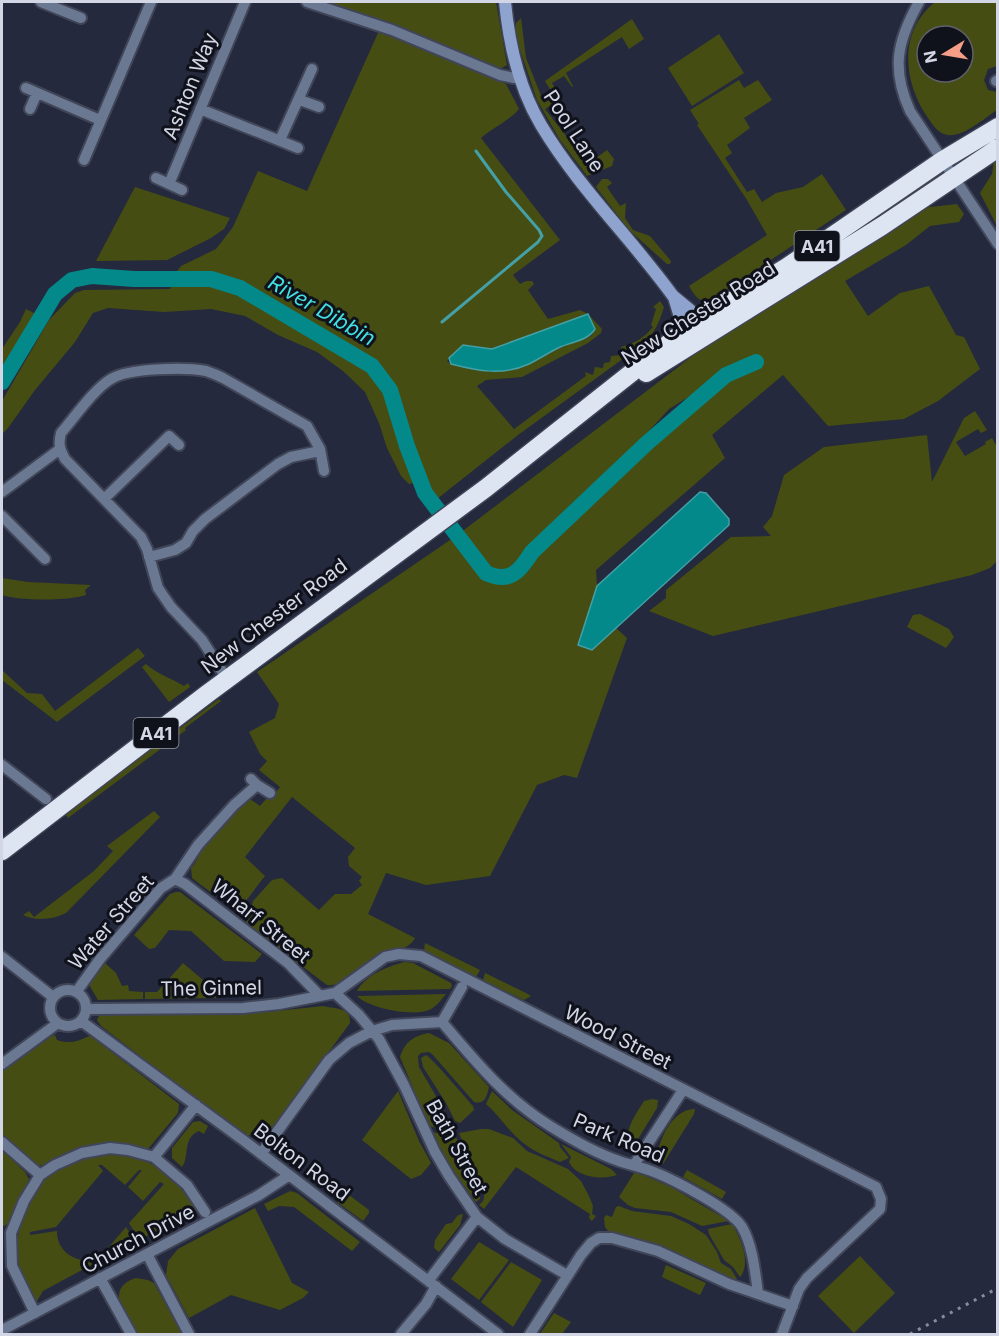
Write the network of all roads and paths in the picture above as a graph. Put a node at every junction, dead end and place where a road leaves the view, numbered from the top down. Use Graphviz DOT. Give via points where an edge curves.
graph roads {
  1 [pos="40,2"];
  2 [pos="151,2"];
  3 [pos="244,2"];
  4 [pos="307,2"];
  5 [pos="505,2"];
  6 [pos="919,2"];
  7 [pos="81,18"];
  8 [pos="312,69"];
  9 [pos="520,77"];
  10 [pos="26,88"];
  11 [pos="37,93"];
  12 [pos="300,100"];
  13 [pos="319,107"];
  14 [pos="30,109"];
  15 [pos="200,109"];
  16 [pos="100,120"];
  17 [pos="998,127"];
  18 [pos="280,140"];
  19 [pos="298,148"];
  20 [pos="998,148"];
  21 [pos="84,160"];
  22 [pos="943,160"];
  23 [pos="954,177"];
  24 [pos="156,178"];
  25 [pos="169,184"];
  26 [pos="182,190"];
  27 [pos="998,244"];
  28 [pos="696,329"];
  29 [pos="179,445"];
  30 [pos="60,449"];
  31 [pos="320,451"];
  32 [pos="324,471"];
  33 [pos="2,492"];
  34 [pos="104,499"];
  35 [pos="2,516"];
  36 [pos="149,557"];
  37 [pos="45,559"];
  38 [pos="227,679"];
  39 [pos="2,765"];
  40 [pos="270,793"];
  41 [pos="46,799"];
  42 [pos="2,851"];
  43 [pos="175,879"];
  44 [pos="2,957"];
  45 [pos="462,987"];
  46 [pos="77,991"];
  47 [pos="335,993"];
  48 [pos="320,996"];
  49 [pos="53,997"];
  50 [pos="87,1009"];
  51 [pos="81,1021"];
  52 [pos="442,1022"];
  53 [pos="58,1023"];
  54 [pos="372,1031"];
  55 [pos="2,1064"];
  56 [pos="683,1090"];
  57 [pos="196,1105"];
  58 [pos="2,1142"];
  59 [pos="261,1154"];
  60 [pos="154,1156"];
  61 [pos="634,1165"];
  62 [pos="40,1175"];
  63 [pos="288,1176"];
  64 [pos="205,1212"];
  65 [pos="477,1217"];
  66 [pos="147,1254"];
  67 [pos="567,1275"];
  68 [pos="100,1278"];
  69 [pos="433,1283"];
  70 [pos="758,1293"];
  71 [pos="793,1306"];
  72 [pos="35,1313"];
  73 [pos="2,1330"];
  74 [pos="131,1335"];
  75 [pos="189,1335"];
  76 [pos="401,1335"];
  77 [pos="498,1335"];
  78 [pos="530,1335"];
  79 [pos="782,1335"];
  1 -- 7 [label="street"];
  2 -- 16 [label="street"];
  3 -- 15 [label="street, Ashton Way"];
  4 -- 9 [label="street, Pool Lane" via="392,30 500,75"];
  5 -- 9 [label="street"];
  6 -- 22 [label="street" via="901,41 899,80 910,111"];
  8 -- 12 [label="street"];
  9 -- 28 [label="street, Pool Lane" via="541,124 571,168 674,296 690,310"];
  10 -- 11 [label="street"];
  11 -- 14 [label="street"];
  11 -- 16 [label="street"];
  12 -- 13 [label="street"];
  12 -- 18 [label="street"];
  15 -- 18 [label="street"];
  15 -- 25 [label="street, Ashton Way"];
  16 -- 21 [label="street"];
  17 -- 22 [label="highway, New Chester Road / A41"];
  18 -- 19 [label="street"];
  20 -- 23 [label="highway, New Chester Road / A41"];
  22 -- 23 [label="street"];
  22 -- 28 [label="highway, New Chester Road / A41"];
  23 -- 27 [label="street"];
  23 -- 28 [label="highway, New Chester Road / A41" via="873,231"];
  24 -- 25 [label="street"];
  25 -- 26 [label="street"];
  28 -- 38 [label="highway, New Chester Road / A41"];
  29 -- 34 [label="street" via="169,436"];
  30 -- 31 [label="street" via="61,433 111,378 132,371 195,370 223,378 295,418 307,426"];
  30 -- 33 [label="street"];
  30 -- 34 [label="street"];
  31 -- 32 [label="street"];
  31 -- 36 [label="street" via="278,464 206,519 186,543"];
  34 -- 36 [label="street" via="141,537"];
  35 -- 37 [label="street"];
  36 -- 38 [label="street" via="158,588 202,640"];
  38 -- 42 [label="highway, New Chester Road / A41"];
  39 -- 41 [label="street"];
  40 -- 43 [label="street, Water Street" via="254,782 198,845"];
  43 -- 46 [label="street, Water Street" via="161,888"];
  43 -- 48 [label="street, Wharf Street" via="288,963"];
  44 -- 49 [label="street"];
  45 -- 52 [label="street"];
  46 -- 49 [label="street" via="64,989"];
  46 -- 50 [label="street" via="85,999"];
  47 -- 48 [label="street, The Ginnel"];
  47 -- 54 [label="street"];
  47 -- 56 [label="street, Wood Street" via="385,957 421,956"];
  48 -- 50 [label="street, The Ginnel" via="243,1008"];
  49 -- 53 [label="street" via="51,1015"];
  50 -- 51 [label="street"];
  51 -- 53 [label="street" via="71,1026"];
  51 -- 57 [label="street, Bolton Road"];
  52 -- 54 [label="street" via="392,1025"];
  52 -- 61 [label="street, Park Road" via="498,1087 526,1111 593,1150"];
  53 -- 55 [label="street"];
  54 -- 59 [label="street" via="329,1060"];
  54 -- 65 [label="street, Bath Street" via="380,1039 443,1167"];
  56 -- 61 [label="street"];
  56 -- 71 [label="street, Wood Street" via="876,1187 880,1209 807,1278"];
  57 -- 59 [label="street, Bolton Road"];
  57 -- 60 [label="street"];
  58 -- 62 [label="street"];
  59 -- 63 [label="street, Bolton Road"];
  60 -- 62 [label="street" via="110,1148 93,1150"];
  60 -- 64 [label="street" via="187,1185"];
  61 -- 70 [label="street, Park Road" via="721,1208 741,1226"];
  62 -- 72 [label="street" via="11,1233 12,1266"];
  63 -- 66 [label="street, Church Drive"];
  63 -- 69 [label="street, Bolton Road"];
  65 -- 67 [label="street, Bath Street" via="505,1239"];
  65 -- 69 [label="street"];
  66 -- 68 [label="street, Church Drive"];
  66 -- 75 [label="street"];
  67 -- 70 [label="street" via="591,1243 599,1238 612,1238 658,1251"];
  67 -- 78 [label="street"];
  68 -- 72 [label="street, Church Drive"];
  68 -- 74 [label="street"];
  69 -- 76 [label="street" via="426,1304"];
  69 -- 77 [label="street, Bolton Road"];
  70 -- 71 [label="street"];
  71 -- 79 [label="street"];
  72 -- 73 [label="street, Church Drive"];
}
